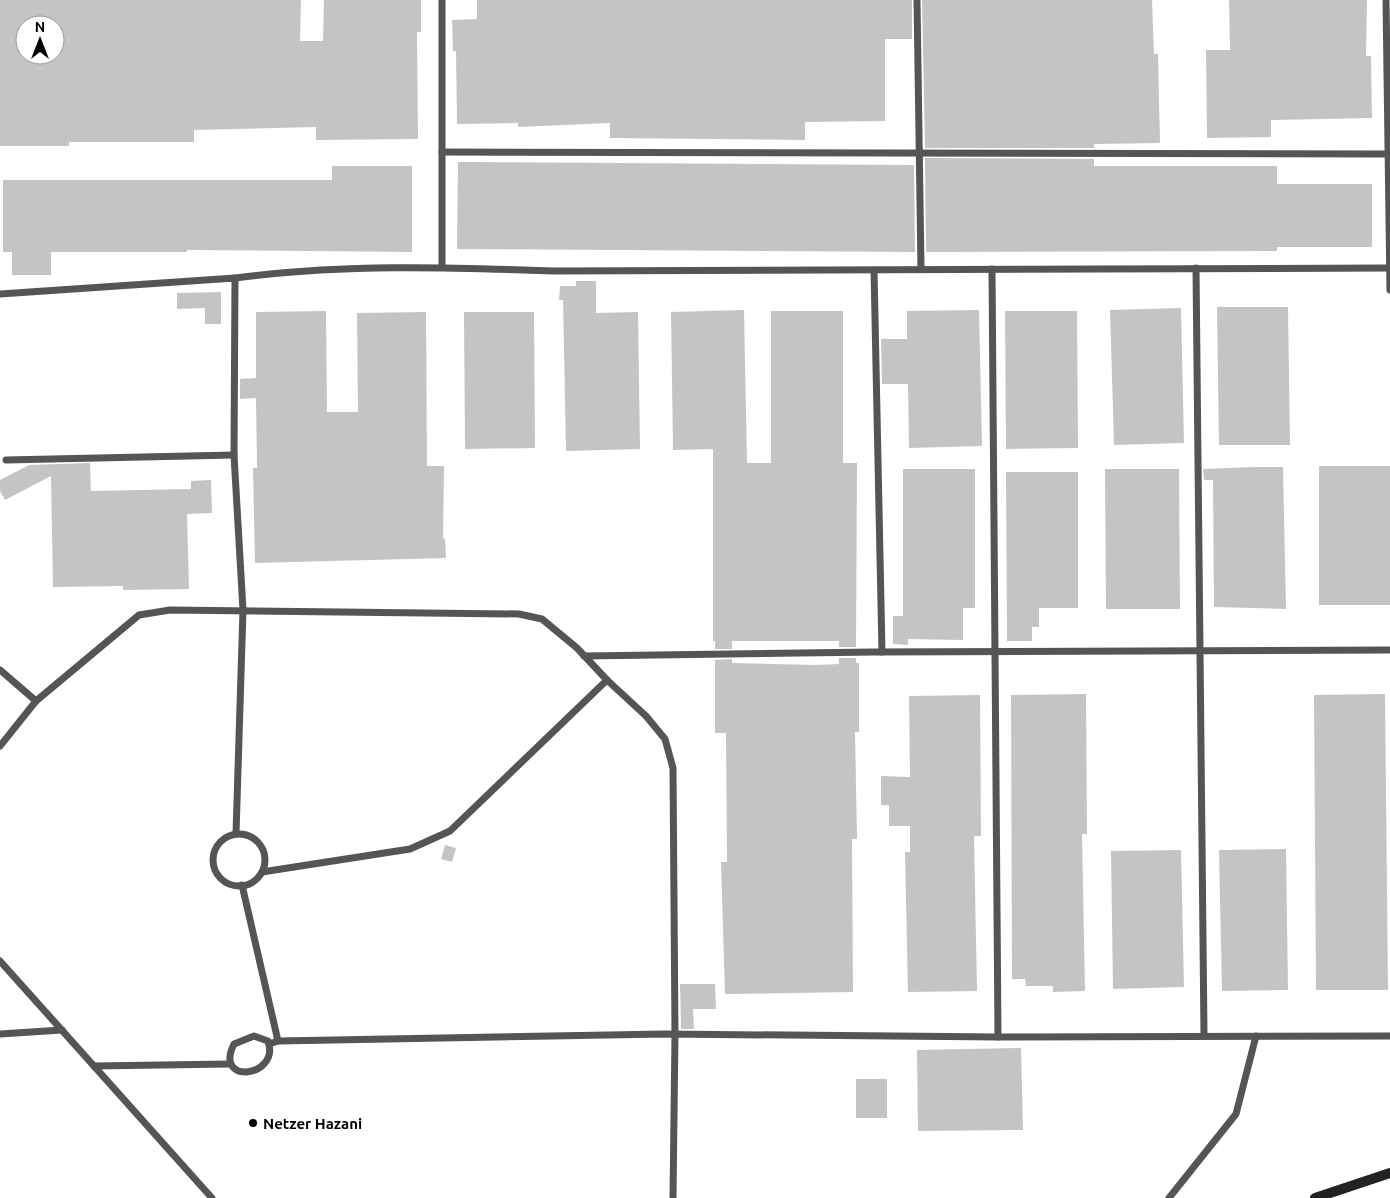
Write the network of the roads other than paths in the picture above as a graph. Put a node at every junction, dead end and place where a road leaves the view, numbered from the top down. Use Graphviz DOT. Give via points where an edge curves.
graph roads {
  1 [pos="442,0"];
  2 [pos="917,0"];
  3 [pos="1386,0"];
  4 [pos="442,152"];
  5 [pos="918,153"];
  6 [pos="1389,154"];
  7 [pos="442,267"];
  8 [pos="1196,268"];
  9 [pos="1389,268"];
  10 [pos="992,269"];
  11 [pos="874,270"];
  12 [pos="920,270"];
  13 [pos="235,278"];
  14 [pos="1390,290"];
  15 [pos="0,294"];
  16 [pos="234,455"];
  17 [pos="6,460"];
  18 [pos="243,610"];
  19 [pos="1390,650"];
  20 [pos="1201,651"];
  21 [pos="882,652"];
  22 [pos="995,652"];
  23 [pos="584,656"];
  24 [pos="0,670"];
  25 [pos="607,680"];
  26 [pos="36,701"];
  27 [pos="0,746"];
  28 [pos="236,834"];
  29 [pos="262,872"];
  30 [pos="242,885"];
  31 [pos="0,960"];
  32 [pos="62,1030"];
  33 [pos="0,1034"];
  34 [pos="675,1034"];
  35 [pos="1204,1035"];
  36 [pos="1256,1036"];
  37 [pos="1390,1036"];
  38 [pos="998,1037"];
  39 [pos="278,1041"];
  40 [pos="269,1044"];
  41 [pos="230,1064"];
  42 [pos="94,1066"];
  43 [pos="1390,1173"];
  44 [pos="212,1198"];
  45 [pos="673,1198"];
  46 [pos="1170,1198"];
  47 [pos="1315,1198"];
  1 -- 4 [label="lane"];
  2 -- 5 [label="lane"];
  3 -- 6 [label="lane"];
  4 -- 5 [label="lane"];
  4 -- 7 [label="lane"];
  5 -- 6 [label="lane"];
  5 -- 12 [label="lane"];
  6 -- 9 [label="lane"];
  7 -- 11 [label="lane" via="554,271"];
  7 -- 13 [label="lane" via="270,273"];
  8 -- 9 [label="lane"];
  8 -- 10 [label="lane"];
  8 -- 20 [label="lane"];
  9 -- 14 [label="lane"];
  10 -- 12 [label="lane"];
  10 -- 22 [label="lane"];
  11 -- 12 [label="lane"];
  11 -- 21 [label="lane"];
  13 -- 15 [label="lane"];
  13 -- 16 [label="lane"];
  16 -- 17 [label="lane"];
  16 -- 18 [label="lane"];
  18 -- 23 [label="lane" via="519,614 542,620"];
  18 -- 26 [label="lane" via="170,610 139,615"];
  18 -- 28 [label="lane"];
  19 -- 20 [label="lane"];
  20 -- 22 [label="lane"];
  20 -- 35 [label="lane"];
  21 -- 22 [label="lane"];
  21 -- 23 [label="lane"];
  22 -- 38 [label="lane"];
  23 -- 25 [label="lane"];
  24 -- 26 [label="lane"];
  25 -- 29 [label="lane" via="450,831 410,849"];
  25 -- 34 [label="lane" via="646,716 665,739 673,768"];
  26 -- 27 [label="lane"];
  28 -- 29 [label="lane" via="257,840 264,850 266,860"];
  28 -- 30 [label="lane" via="218,844 213,864 225,882"];
  29 -- 30 [label="lane" via="256,880"];
  30 -- 39 [label="lane"];
  31 -- 32 [label="lane"];
  32 -- 33 [label="lane"];
  32 -- 42 [label="lane"];
  34 -- 38 [label="lane"];
  34 -- 39 [label="lane"];
  34 -- 45 [label="lane"];
  35 -- 36 [label="lane"];
  35 -- 38 [label="lane"];
  36 -- 37 [label="lane"];
  36 -- 46 [label="lane" via="1236,1114"];
  39 -- 40 [label="lane"];
  40 -- 41 [label="lane" via="269,1055 262,1067 245,1072"];
  40 -- 41 [label="lane" via="258,1036 243,1039 234,1044 228,1058"];
  41 -- 42 [label="lane"];
  42 -- 44 [label="lane"];
  43 -- 47 [label="street"];
}
